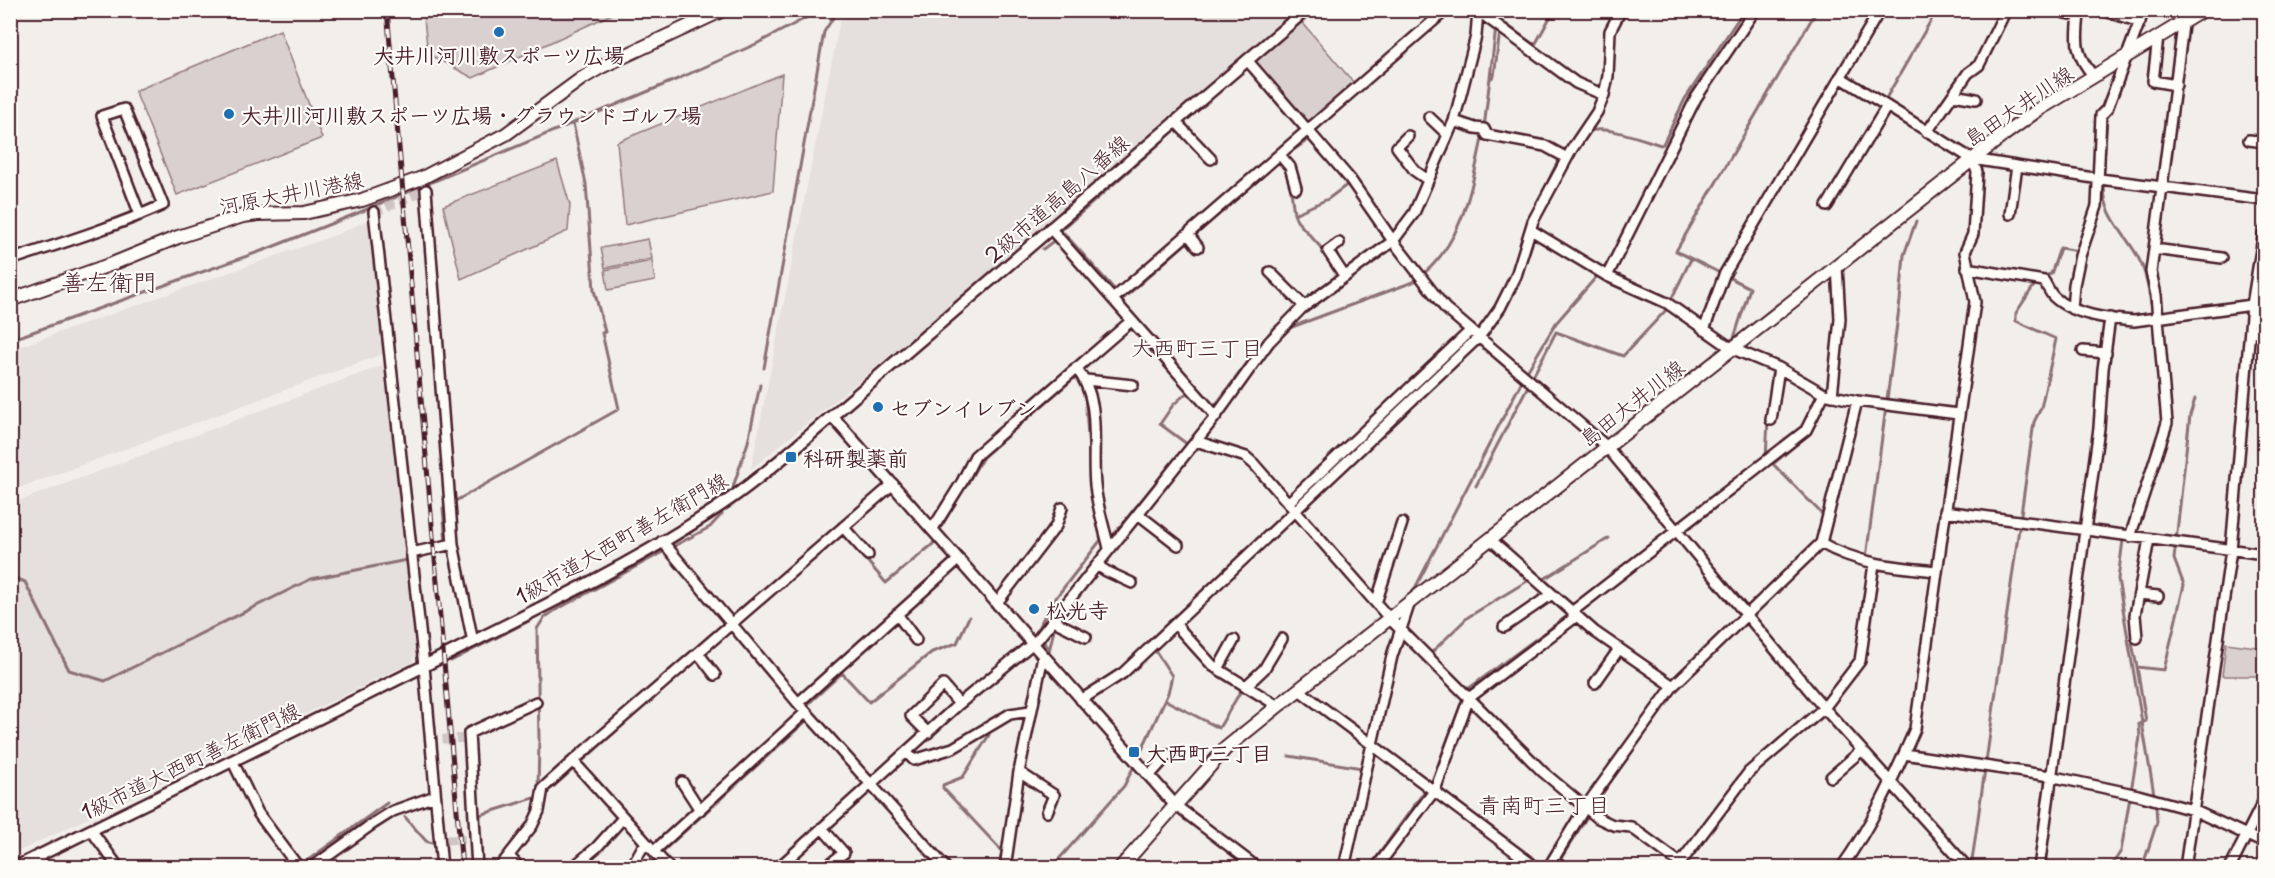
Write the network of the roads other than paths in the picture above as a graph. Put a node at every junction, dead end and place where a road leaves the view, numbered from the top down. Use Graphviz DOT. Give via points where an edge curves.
graph roads {
  1 [pos="678,10"];
  2 [pos="683,10"];
  3 [pos="723,10"];
  4 [pos="1306,10"];
  5 [pos="1446,10"];
  6 [pos="1621,10"];
  7 [pos="1755,10"];
  8 [pos="1880,10"];
  9 [pos="2006,10"];
  10 [pos="2102,10"];
  11 [pos="2144,10"];
  12 [pos="2203,10"];
  13 [pos="1477,11"];
  14 [pos="2065,13"];
  15 [pos="2185,16"];
  16 [pos="2140,22"];
  17 [pos="2158,38"];
  18 [pos="2125,57"];
  19 [pos="1247,60"];
  20 [pos="2094,76"];
  21 [pos="1840,77"];
  22 [pos="2176,85"];
  23 [pos="1604,95"];
  24 [pos="1953,95"];
  25 [pos="1976,99"];
  26 [pos="1887,106"];
  27 [pos="1429,117"];
  28 [pos="1175,121"];
  29 [pos="1454,121"];
  30 [pos="1309,131"];
  31 [pos="1927,132"];
  32 [pos="1448,135"];
  33 [pos="1408,136"];
  34 [pos="2249,140"];
  35 [pos="2265,142"];
  36 [pos="1280,155"];
  37 [pos="1567,158"];
  38 [pos="1211,159"];
  39 [pos="1972,159"];
  40 [pos="2017,166"];
  41 [pos="1428,180"];
  42 [pos="2100,180"];
  43 [pos="2162,187"];
  44 [pos="1296,188"];
  45 [pos="426,190"];
  46 [pos="2265,200"];
  47 [pos="1827,206"];
  48 [pos="374,212"];
  49 [pos="2010,214"];
  50 [pos="140,215"];
  51 [pos="1050,228"];
  52 [pos="1531,230"];
  53 [pos="2265,231"];
  54 [pos="1188,234"];
  55 [pos="1394,241"];
  56 [pos="1339,243"];
  57 [pos="1198,247"];
  58 [pos="2154,249"];
  59 [pos="2222,258"];
  60 [pos="10,260"];
  61 [pos="1837,266"];
  62 [pos="1967,268"];
  63 [pos="1270,272"];
  64 [pos="1607,276"];
  65 [pos="1345,277"];
  66 [pos="1113,299"];
  67 [pos="10,300"];
  68 [pos="2252,305"];
  69 [pos="1304,306"];
  70 [pos="2072,309"];
  71 [pos="2158,317"];
  72 [pos="2110,318"];
  73 [pos="1131,321"];
  74 [pos="1471,330"];
  75 [pos="1704,330"];
  76 [pos="2265,331"];
  77 [pos="2250,332"];
  78 [pos="1480,336"];
  79 [pos="1731,348"];
  80 [pos="2083,351"];
  81 [pos="2106,352"];
  82 [pos="1076,368"];
  83 [pos="1779,368"];
  84 [pos="1086,380"];
  85 [pos="1133,385"];
  86 [pos="1828,395"];
  87 [pos="1857,401"];
  88 [pos="1958,414"];
  89 [pos="832,416"];
  90 [pos="1216,416"];
  91 [pos="1771,420"];
  92 [pos="1196,441"];
  93 [pos="1606,446"];
  94 [pos="893,484"];
  95 [pos="1289,502"];
  96 [pos="1062,507"];
  97 [pos="1296,510"];
  98 [pos="1945,512"];
  99 [pos="1138,514"];
  100 [pos="1402,524"];
  101 [pos="843,527"];
  102 [pos="932,530"];
  103 [pos="1678,531"];
  104 [pos="2086,531"];
  105 [pos="2130,537"];
  106 [pos="1490,539"];
  107 [pos="2149,539"];
  108 [pos="662,541"];
  109 [pos="1821,543"];
  110 [pos="453,544"];
  111 [pos="1178,544"];
  112 [pos="1109,548"];
  113 [pos="2231,550"];
  114 [pos="411,553"];
  115 [pos="2265,554"];
  116 [pos="868,555"];
  117 [pos="957,560"];
  118 [pos="1874,564"];
  119 [pos="1097,565"];
  120 [pos="1936,571"];
  121 [pos="1132,583"];
  122 [pos="1552,594"];
  123 [pos="2139,594"];
  124 [pos="2158,596"];
  125 [pos="1410,602"];
  126 [pos="1376,603"];
  127 [pos="996,604"];
  128 [pos="1573,611"];
  129 [pos="897,614"];
  130 [pos="1746,615"];
  131 [pos="1054,618"];
  132 [pos="1389,618"];
  133 [pos="1174,624"];
  134 [pos="731,625"];
  135 [pos="1504,627"];
  136 [pos="1400,629"];
  137 [pos="1086,637"];
  138 [pos="2136,638"];
  139 [pos="1282,639"];
  140 [pos="916,640"];
  141 [pos="1234,640"];
  142 [pos="473,642"];
  143 [pos="1032,643"];
  144 [pos="1619,648"];
  145 [pos="698,653"];
  146 [pos="1043,656"];
  147 [pos="424,666"];
  148 [pos="1218,669"];
  149 [pos="716,675"];
  150 [pos="1595,683"];
  151 [pos="1672,686"];
  152 [pos="1245,687"];
  153 [pos="1299,690"];
  154 [pos="1469,698"];
  155 [pos="1081,700"];
  156 [pos="536,702"];
  157 [pos="798,703"];
  158 [pos="959,704"];
  159 [pos="1278,706"];
  160 [pos="1824,708"];
  161 [pos="1030,711"];
  162 [pos="806,712"];
  163 [pos="928,733"];
  164 [pos="1372,744"];
  165 [pos="1862,750"];
  166 [pos="906,752"];
  167 [pos="1904,754"];
  168 [pos="1168,755"];
  169 [pos="573,761"];
  170 [pos="233,762"];
  171 [pos="1019,772"];
  172 [pos="1149,776"];
  173 [pos="2050,776"];
  174 [pos="1831,777"];
  175 [pos="682,782"];
  176 [pos="1892,783"];
  177 [pos="871,784"];
  178 [pos="1435,790"];
  179 [pos="435,796"];
  180 [pos="2265,800"];
  181 [pos="1175,805"];
  182 [pos="1584,809"];
  183 [pos="700,810"];
  184 [pos="2193,810"];
  185 [pos="1047,812"];
  186 [pos="623,818"];
  187 [pos="822,828"];
  188 [pos="91,830"];
  189 [pos="2248,835"];
  190 [pos="2265,843"];
  191 [pos="651,849"];
  192 [pos="38,856"];
  193 [pos="508,856"];
  194 [pos="1678,865"];
  195 [pos="14,867"];
  196 [pos="41,867"];
  197 [pos="119,867"];
  198 [pos="299,867"];
  199 [pos="311,867"];
  200 [pos="442,867"];
  201 [pos="477,867"];
  202 [pos="499,867"];
  203 [pos="520,867"];
  204 [pos="572,867"];
  205 [pos="632,867"];
  206 [pos="669,867"];
  207 [pos="778,867"];
  208 [pos="836,867"];
  209 [pos="946,867"];
  210 [pos="1005,867"];
  211 [pos="1120,867"];
  212 [pos="1258,867"];
  213 [pos="1344,867"];
  214 [pos="1376,867"];
  215 [pos="1537,867"];
  216 [pos="1548,867"];
  217 [pos="1841,867"];
  218 [pos="1968,867"];
  219 [pos="2039,867"];
  220 [pos="2185,867"];
  221 [pos="2230,867"];
  1 -- 2 [label="street"];
  3 -- 67 [label="main road, 河原大井川港線" via="600,67 506,134 422,178 342,205 304,213 243,216"];
  4 -- 19 [label="street, 2級市道高島八番線"];
  5 -- 30 [label="street"];
  6 -- 23 [label="street" via="1610,31"];
  7 -- 64 [label="street" via="1696,98"];
  8 -- 21 [label="street"];
  9 -- 24 [label="street" via="1979,65 1968,73"];
  10 -- 16 [label="street"];
  11 -- 16 [label="street"];
  12 -- 15 [label="main road, 島田大井川線"];
  13 -- 23 [label="street" via="1576,83"];
  13 -- 29 [label="street" via="1476,36"];
  14 -- 20 [label="street" via="2079,15 2076,41 2084,65"];
  15 -- 17 [label="main road, 島田大井川線"];
  15 -- 22 [label="street"];
  16 -- 18 [label="street"];
  17 -- 18 [label="main road, 島田大井川線"];
  17 -- 22 [label="street" via="2153,81"];
  18 -- 20 [label="main road, 島田大井川線"];
  18 -- 42 [label="street" via="2107,109 2101,115"];
  19 -- 28 [label="street, 2級市道高島八番線"];
  19 -- 30 [label="street"];
  20 -- 39 [label="main road, 島田大井川線" via="2038,110"];
  21 -- 26 [label="street"];
  21 -- 75 [label="street" via="1724,276"];
  22 -- 43 [label="street"];
  23 -- 37 [label="street"];
  24 -- 25 [label="street"];
  24 -- 31 [label="street"];
  26 -- 31 [label="street"];
  26 -- 47 [label="street"];
  27 -- 32 [label="street"];
  28 -- 38 [label="street"];
  28 -- 51 [label="street, 2級市道高島八番線"];
  29 -- 32 [label="street"];
  29 -- 37 [label="street" via="1484,129 1486,135 1493,137 1545,146"];
  30 -- 36 [label="street"];
  30 -- 55 [label="street" via="1350,179"];
  31 -- 39 [label="street"];
  32 -- 41 [label="street"];
  33 -- 41 [label="street" via="1397,147 1415,171"];
  34 -- 35 [label="street"];
  36 -- 44 [label="street" via="1290,167"];
  36 -- 54 [label="street"];
  37 -- 52 [label="street"];
  39 -- 40 [label="street"];
  39 -- 61 [label="main road, 島田大井川線"];
  39 -- 62 [label="street" via="1977,172 1972,234 1965,252"];
  40 -- 42 [label="street"];
  40 -- 49 [label="street"];
  41 -- 55 [label="street" via="1414,213"];
  42 -- 43 [label="street"];
  42 -- 70 [label="street" via="2097,206 2080,256"];
  43 -- 46 [label="street"];
  43 -- 58 [label="street"];
  45 -- 110 [label="street"];
  48 -- 114 [label="street"];
  50 -- 50 [label="street" via="163,205 124,109 102,116"];
  50 -- 60 [label="street"];
  51 -- 66 [label="street"];
  51 -- 89 [label="street, 2級市道高島八番線"];
  52 -- 64 [label="street"];
  52 -- 78 [label="street" via="1516,276"];
  53 -- 68 [label="street"];
  54 -- 57 [label="street"];
  54 -- 66 [label="street"];
  55 -- 65 [label="street"];
  55 -- 74 [label="street" via="1444,308"];
  56 -- 65 [label="street" via="1329,251"];
  58 -- 59 [label="street"];
  58 -- 71 [label="street" via="2151,272"];
  61 -- 79 [label="main road, 島田大井川線"];
  61 -- 86 [label="street" via="1840,319"];
  62 -- 70 [label="street" via="2044,281 2053,296"];
  62 -- 88 [label="street" via="1975,302"];
  63 -- 69 [label="street"];
  64 -- 75 [label="street" via="1667,303"];
  65 -- 69 [label="street"];
  66 -- 73 [label="street"];
  68 -- 71 [label="street"];
  68 -- 77 [label="street"];
  69 -- 90 [label="street" via="1269,342"];
  70 -- 72 [label="street"];
  71 -- 72 [label="street" via="2134,321"];
  71 -- 105 [label="street" via="2167,423"];
  72 -- 81 [label="street"];
  73 -- 82 [label="street"];
  73 -- 90 [label="street"];
  74 -- 78 [label="street"];
  74 -- 95 [label="street"];
  75 -- 79 [label="street"];
  76 -- 77 [label="street"];
  77 -- 113 [label="street"];
  78 -- 93 [label="street"];
  78 -- 97 [label="street"];
  79 -- 83 [label="street"];
  79 -- 93 [label="main road, 島田大井川線"];
  80 -- 81 [label="street"];
  81 -- 104 [label="street"];
  82 -- 84 [label="street"];
  82 -- 102 [label="street" via="975,456"];
  83 -- 86 [label="street"];
  83 -- 91 [label="street"];
  84 -- 85 [label="street"];
  84 -- 112 [label="street" via="1093,403 1095,483"];
  86 -- 87 [label="street"];
  86 -- 103 [label="street" via="1806,430"];
  87 -- 88 [label="street"];
  87 -- 109 [label="street"];
  88 -- 98 [label="street"];
  89 -- 94 [label="street"];
  89 -- 108 [label="street, 1級市道大西町善左衛門線" via="754,482"];
  90 -- 92 [label="street"];
  92 -- 95 [label="street" via="1246,458"];
  92 -- 99 [label="street"];
  93 -- 103 [label="street"];
  93 -- 106 [label="main road, 島田大井川線"];
  94 -- 101 [label="street"];
  94 -- 102 [label="street"];
  95 -- 97 [label="street"];
  96 -- 127 [label="street" via="1056,526"];
  97 -- 126 [label="street"];
  97 -- 133 [label="street"];
  98 -- 104 [label="street"];
  98 -- 120 [label="street"];
  99 -- 111 [label="street"];
  99 -- 112 [label="street"];
  100 -- 126 [label="street"];
  101 -- 116 [label="street"];
  101 -- 134 [label="street"];
  102 -- 117 [label="street"];
  103 -- 128 [label="street"];
  103 -- 130 [label="street"];
  104 -- 105 [label="street"];
  104 -- 173 [label="street"];
  105 -- 107 [label="street"];
  106 -- 122 [label="street"];
  106 -- 125 [label="main road, 島田大井川線"];
  107 -- 113 [label="street"];
  107 -- 123 [label="street"];
  108 -- 134 [label="street"];
  108 -- 142 [label="street, 1級市道大西町善左衛門線"];
  109 -- 118 [label="street"];
  109 -- 130 [label="street"];
  110 -- 114 [label="street"];
  110 -- 142 [label="street"];
  112 -- 119 [label="street"];
  113 -- 115 [label="street"];
  113 -- 184 [label="street"];
  114 -- 147 [label="street"];
  117 -- 127 [label="street"];
  117 -- 129 [label="street"];
  118 -- 120 [label="street"];
  118 -- 160 [label="street" via="1860,661"];
  119 -- 121 [label="street"];
  119 -- 131 [label="street"];
  120 -- 167 [label="street" via="1915,729"];
  122 -- 128 [label="street"];
  122 -- 135 [label="street"];
  123 -- 124 [label="street"];
  123 -- 138 [label="street"];
  125 -- 132 [label="main road, 島田大井川線"];
  125 -- 136 [label="street"];
  126 -- 132 [label="street"];
  127 -- 143 [label="street"];
  128 -- 144 [label="street"];
  128 -- 154 [label="street" via="1573,619"];
  129 -- 140 [label="street"];
  129 -- 157 [label="street"];
  130 -- 151 [label="street"];
  130 -- 160 [label="street"];
  131 -- 137 [label="street"];
  131 -- 143 [label="street"];
  132 -- 136 [label="street"];
  132 -- 153 [label="main road, 島田大井川線"];
  133 -- 148 [label="street"];
  133 -- 155 [label="street" via="1123,673"];
  134 -- 145 [label="street"];
  134 -- 157 [label="street"];
  136 -- 154 [label="street"];
  136 -- 164 [label="street"];
  139 -- 152 [label="street" via="1264,669"];
  141 -- 148 [label="street"];
  142 -- 147 [label="street, 1級市道大西町善左衛門線"];
  143 -- 146 [label="street"];
  143 -- 158 [label="street"];
  144 -- 150 [label="street"];
  144 -- 151 [label="street"];
  145 -- 149 [label="street"];
  145 -- 169 [label="street"];
  146 -- 155 [label="street"];
  146 -- 161 [label="street"];
  147 -- 170 [label="street, 1級市道大西町善左衛門線"];
  147 -- 179 [label="street"];
  148 -- 152 [label="street"];
  151 -- 182 [label="street"];
  152 -- 159 [label="street"];
  153 -- 159 [label="main road, 島田大井川線"];
  153 -- 164 [label="street"];
  154 -- 178 [label="street"];
  154 -- 182 [label="street"];
  155 -- 172 [label="street"];
  156 -- 201 [label="street" via="469,733 470,839"];
  157 -- 162 [label="street"];
  158 -- 163 [label="street"];
  158 -- 163 [label="street" via="943,685 911,716"];
  159 -- 181 [label="main road, 島田大井川線" via="1226,748"];
  160 -- 165 [label="street"];
  160 -- 194 [label="street" via="1749,772"];
  161 -- 166 [label="street" via="1010,714 953,748 914,760"];
  161 -- 171 [label="street"];
  162 -- 177 [label="street"];
  162 -- 183 [label="street"];
  163 -- 166 [label="street"];
  164 -- 178 [label="street"];
  164 -- 213 [label="street"];
  165 -- 174 [label="street"];
  165 -- 176 [label="street"];
  166 -- 177 [label="street"];
  167 -- 173 [label="street"];
  167 -- 176 [label="street"];
  168 -- 172 [label="street"];
  169 -- 186 [label="street"];
  169 -- 193 [label="street" via="543,788 532,826"];
  170 -- 188 [label="street, 1級市道大西町善左衛門線"];
  170 -- 198 [label="street" via="258,813"];
  171 -- 185 [label="street" via="1054,795"];
  171 -- 210 [label="street"];
  172 -- 181 [label="street"];
  173 -- 184 [label="street"];
  173 -- 219 [label="street"];
  175 -- 183 [label="street"];
  176 -- 217 [label="street"];
  176 -- 218 [label="street"];
  177 -- 187 [label="street"];
  177 -- 209 [label="street"];
  178 -- 214 [label="street"];
  178 -- 215 [label="street"];
  179 -- 199 [label="street" via="393,811"];
  179 -- 200 [label="street" via="443,841"];
  180 -- 189 [label="street"];
  181 -- 211 [label="main road, 島田大井川線"];
  181 -- 212 [label="street"];
  182 -- 194 [label="street" via="1614,825 1631,827"];
  182 -- 216 [label="street"];
  183 -- 191 [label="street"];
  184 -- 189 [label="street"];
  184 -- 220 [label="street"];
  186 -- 191 [label="street"];
  186 -- 204 [label="street"];
  187 -- 207 [label="street"];
  187 -- 208 [label="street" via="844,853 832,862"];
  188 -- 192 [label="street, 1級市道大西町善左衛門線"];
  188 -- 197 [label="street"];
  189 -- 190 [label="street"];
  189 -- 221 [label="street"];
  191 -- 205 [label="street" via="642,848"];
  191 -- 206 [label="street"];
  192 -- 195 [label="street, 1級市道大西町善左衛門線"];
  192 -- 196 [label="street"];
  193 -- 202 [label="street"];
  193 -- 203 [label="street"];
}
